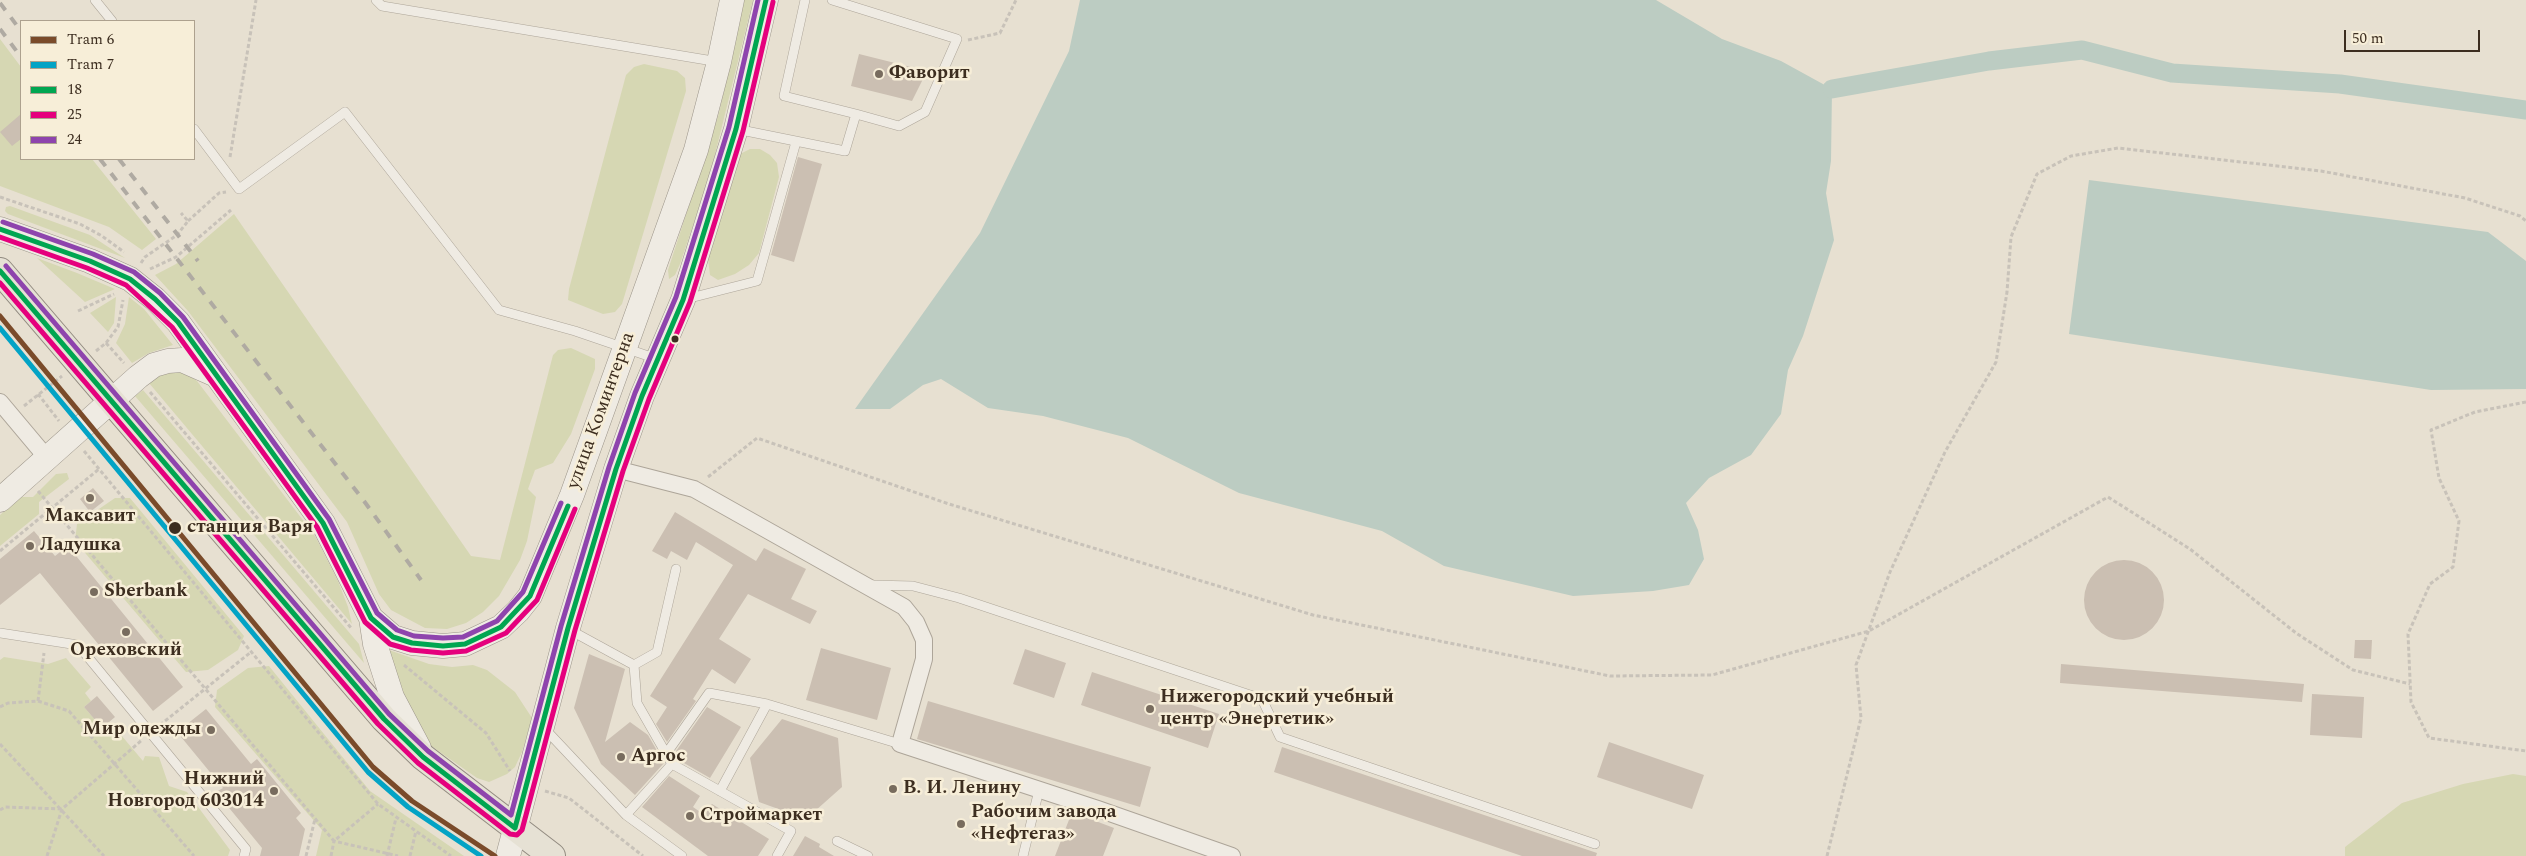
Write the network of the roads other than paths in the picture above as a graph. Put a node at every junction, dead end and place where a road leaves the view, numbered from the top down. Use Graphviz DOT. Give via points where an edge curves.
graph roads {
  1 [pos="96,0"];
  2 [pos="376,0"];
  3 [pos="732,0"];
  4 [pos="766,0"];
  5 [pos="805,0"];
  6 [pos="832,0"];
  7 [pos="111,20"];
  8 [pos="719,62"];
  9 [pos="856,114"];
  10 [pos="736,129"];
  11 [pos="195,131"];
  12 [pos="796,142"];
  13 [pos="0,228"];
  14 [pos="0,271"];
  15 [pos="683,300"];
  16 [pos="625,348"];
  17 [pos="658,359"];
  18 [pos="217,375"];
  19 [pos="111,400"];
  20 [pos="0,402"];
  21 [pos="47,458"];
  22 [pos="616,469"];
  23 [pos="0,500"];
  24 [pos="676,569"];
  25 [pos="868,585"];
  26 [pos="371,618"];
  27 [pos="568,628"];
  28 [pos="0,632"];
  29 [pos="634,665"];
  30 [pos="767,704"];
  31 [pos="543,727"];
  32 [pos="900,744"];
  33 [pos="666,754"];
  34 [pos="423,757"];
  35 [pos="672,764"];
  36 [pos="1039,790"];
  37 [pos="720,791"];
  38 [pos="626,815"];
  39 [pos="515,828"];
  40 [pos="837,841"];
  41 [pos="1595,844"];
  42 [pos="244,856"];
  43 [pos="508,856"];
  44 [pos="552,856"];
  45 [pos="682,856"];
  46 [pos="776,856"];
  47 [pos="868,856"];
  48 [pos="1022,856"];
  49 [pos="1232,856"];
  1 -- 7 [label="lane"];
  2 -- 8 [label="lane" via="382,6"];
  3 -- 8 [label="main road, улица Коминтерна"];
  4 -- 10 [label="main road, улица Коминтерна"];
  5 -- 9 [label="lane" via="784,96"];
  6 -- 9 [label="lane" via="957,39 925,112 899,126"];
  8 -- 16 [label="main road, улица Коминтерна" via="696,150"];
  9 -- 12 [label="lane" via="845,150"];
  10 -- 12 [label="lane"];
  10 -- 15 [label="main road, улица Коминтерна"];
  11 -- 16 [label="lane" via="239,189 344,112 499,310"];
  12 -- 15 [label="lane" via="757,281"];
  13 -- 18 [label="main road, улица Коминтерна" via="130,274 178,322"];
  14 -- 19 [label="main road"];
  15 -- 17 [label="main road, улица Коминтерна"];
  16 -- 17 [label="lane"];
  16 -- 26 [label="main road, улица Коминтерна" via="572,495 530,596 518,611 484,637 465,644 443,646 412,643 393,637"];
  17 -- 22 [label="main road, улица Коминтерна"];
  18 -- 19 [label="main road" via="182,360 168,360 154,365"];
  18 -- 26 [label="main road, улица Коминтерна" via="323,523"];
  19 -- 21 [label="main road"];
  19 -- 34 [label="main road" via="365,698"];
  20 -- 21 [label="street"];
  21 -- 23 [label="main road"];
  22 -- 25 [label="street" via="694,489"];
  22 -- 27 [label="main road, улица Коминтерна"];
  24 -- 29 [label="lane" via="658,652"];
  25 -- 32 [label="street" via="904,607 924,640 924,659"];
  25 -- 41 [label="lane" via="913,586 959,598 1262,699 1280,737"];
  26 -- 34 [label="main road" via="375,644 392,697"];
  27 -- 29 [label="lane"];
  27 -- 31 [label="main road, улица Коминтерна"];
  28 -- 42 [label="lane" via="78,645 246,849"];
  29 -- 33 [label="lane" via="637,703"];
  30 -- 32 [label="lane"];
  30 -- 33 [label="lane" via="709,693"];
  30 -- 37 [label="lane"];
  31 -- 38 [label="lane"];
  31 -- 39 [label="main road, улица Коминтерна"];
  32 -- 36 [label="street"];
  33 -- 35 [label="lane"];
  34 -- 39 [label="main road"];
  35 -- 37 [label="lane"];
  35 -- 38 [label="lane"];
  36 -- 48 [label="lane"];
  36 -- 49 [label="street"];
  37 -- 46 [label="lane" via="791,831"];
  38 -- 45 [label="lane"];
  39 -- 43 [label="main road, улица Коминтерна"];
  39 -- 44 [label="main road"];
  40 -- 47 [label="lane"];
}
